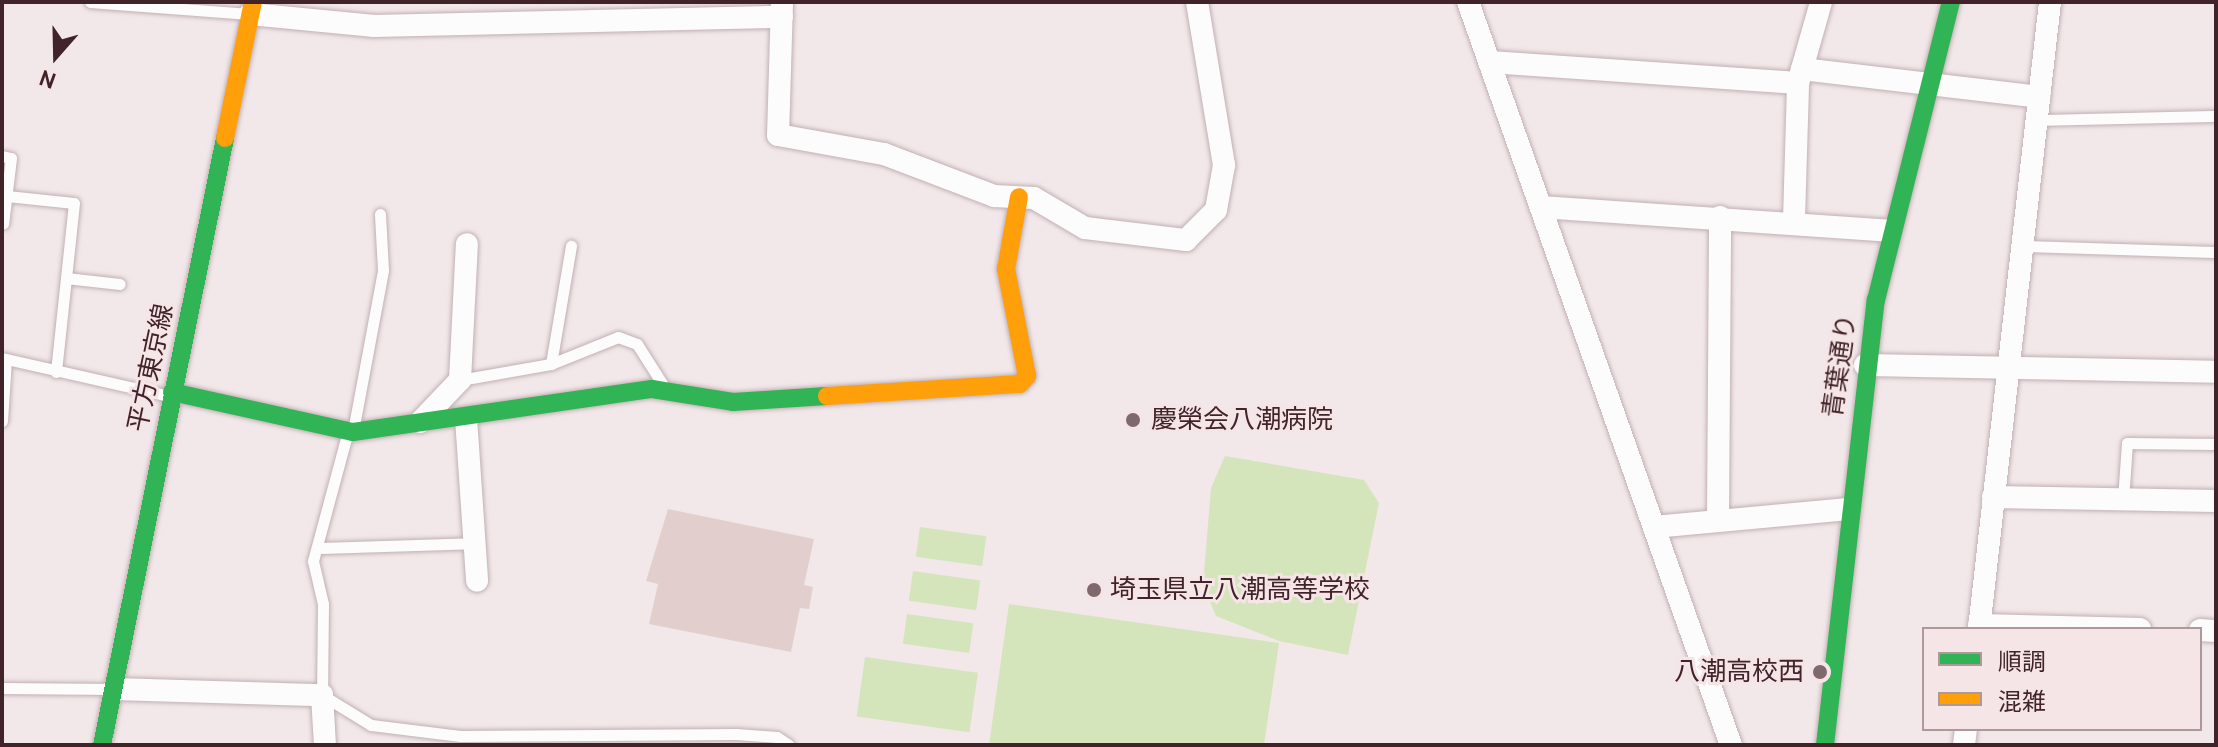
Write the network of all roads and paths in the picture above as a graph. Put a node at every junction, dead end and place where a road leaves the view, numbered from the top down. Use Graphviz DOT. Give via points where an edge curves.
graph roads {
  1 [pos="90,2"];
  2 [pos="1197,2"];
  3 [pos="1468,2"];
  4 [pos="1821,2"];
  5 [pos="1951,2"];
  6 [pos="2050,2"];
  7 [pos="252,8"];
  8 [pos="782,10"];
  9 [pos="1490,62"];
  10 [pos="1800,76"];
  11 [pos="1925,84"];
  12 [pos="2039,97"];
  13 [pos="2216,116"];
  14 [pos="2038,120"];
  15 [pos="2,156"];
  16 [pos="7,196"];
  17 [pos="1019,197"];
  18 [pos="1541,207"];
  19 [pos="380,214"];
  20 [pos="1720,217"];
  21 [pos="1794,220"];
  22 [pos="3,224"];
  23 [pos="1889,231"];
  24 [pos="467,244"];
  25 [pos="571,246"];
  26 [pos="2023,246"];
  27 [pos="2216,252"];
  28 [pos="66,278"];
  29 [pos="120,284"];
  30 [pos="4,358"];
  31 [pos="551,364"];
  32 [pos="1865,365"];
  33 [pos="2008,368"];
  34 [pos="56,372"];
  35 [pos="2216,372"];
  36 [pos="460,380"];
  37 [pos="667,391"];
  38 [pos="172,394"];
  39 [pos="466,418"];
  40 [pos="2,421"];
  41 [pos="419,423"];
  42 [pos="350,431"];
  43 [pos="2216,444"];
  44 [pos="1993,497"];
  45 [pos="2123,500"];
  46 [pos="2216,501"];
  47 [pos="1848,509"];
  48 [pos="1718,520"];
  49 [pos="1654,527"];
  50 [pos="474,543"];
  51 [pos="318,548"];
  52 [pos="477,581"];
  53 [pos="1979,627"];
  54 [pos="2,688"];
  55 [pos="114,689"];
  56 [pos="322,695"];
  57 [pos="102,745"];
  58 [pos="325,745"];
  59 [pos="789,745"];
  60 [pos="1731,745"];
  61 [pos="1825,745"];
  1 -- 7 [label="lane"];
  2 -- 17 [label="street" via="1224,165 1216,210 1186,240 1133,238 1085,228 1034,198"];
  3 -- 9 [label="street"];
  4 -- 10 [label="street"];
  5 -- 11 [label="street, 青葉通り"];
  6 -- 12 [label="street"];
  7 -- 8 [label="street" via="374,26"];
  7 -- 38 [label="street, 平方東京線"];
  8 -- 17 [label="street" via="778,135 884,154 994,196"];
  9 -- 10 [label="street"];
  9 -- 18 [label="street"];
  10 -- 11 [label="street"];
  10 -- 21 [label="street"];
  11 -- 12 [label="street"];
  11 -- 23 [label="street, 青葉通り"];
  12 -- 14 [label="street"];
  13 -- 14 [label="lane"];
  14 -- 26 [label="street"];
  15 -- 16 [label="lane" via="11,158"];
  16 -- 22 [label="lane"];
  16 -- 28 [label="lane" via="74,203"];
  17 -- 37 [label="street" via="1006,269 1027,376 1020,384 733,402"];
  18 -- 20 [label="street"];
  18 -- 49 [label="street"];
  19 -- 42 [label="lane" via="383,270"];
  20 -- 21 [label="street"];
  20 -- 48 [label="street"];
  21 -- 23 [label="street"];
  23 -- 32 [label="street, 青葉通り"];
  24 -- 36 [label="street"];
  25 -- 31 [label="lane"];
  26 -- 27 [label="lane"];
  26 -- 33 [label="street"];
  28 -- 29 [label="lane"];
  28 -- 34 [label="lane"];
  30 -- 34 [label="lane"];
  30 -- 40 [label="lane"];
  31 -- 36 [label="lane"];
  31 -- 37 [label="lane" via="618,337 637,344"];
  32 -- 33 [label="street"];
  32 -- 47 [label="street, 青葉通り"];
  33 -- 35 [label="street"];
  33 -- 44 [label="street"];
  34 -- 38 [label="lane"];
  36 -- 41 [label="street"];
  37 -- 39 [label="street"];
  38 -- 42 [label="street"];
  38 -- 55 [label="street, 平方東京線"];
  39 -- 41 [label="street"];
  39 -- 50 [label="street"];
  41 -- 42 [label="street"];
  42 -- 51 [label="lane"];
  43 -- 45 [label="lane" via="2127,443"];
  44 -- 45 [label="street"];
  44 -- 53 [label="street"];
  45 -- 46 [label="street"];
  47 -- 48 [label="street"];
  47 -- 61 [label="street, 青葉通り"];
  48 -- 49 [label="street"];
  49 -- 60 [label="street"];
  50 -- 51 [label="lane"];
  50 -- 52 [label="street"];
  51 -- 56 [label="lane"];
  54 -- 55 [label="lane"];
  55 -- 56 [label="street"];
  55 -- 57 [label="street, 平方東京線"];
  56 -- 58 [label="street"];
  56 -- 59 [label="lane" via="371,725 460,736 736,734"];
}
